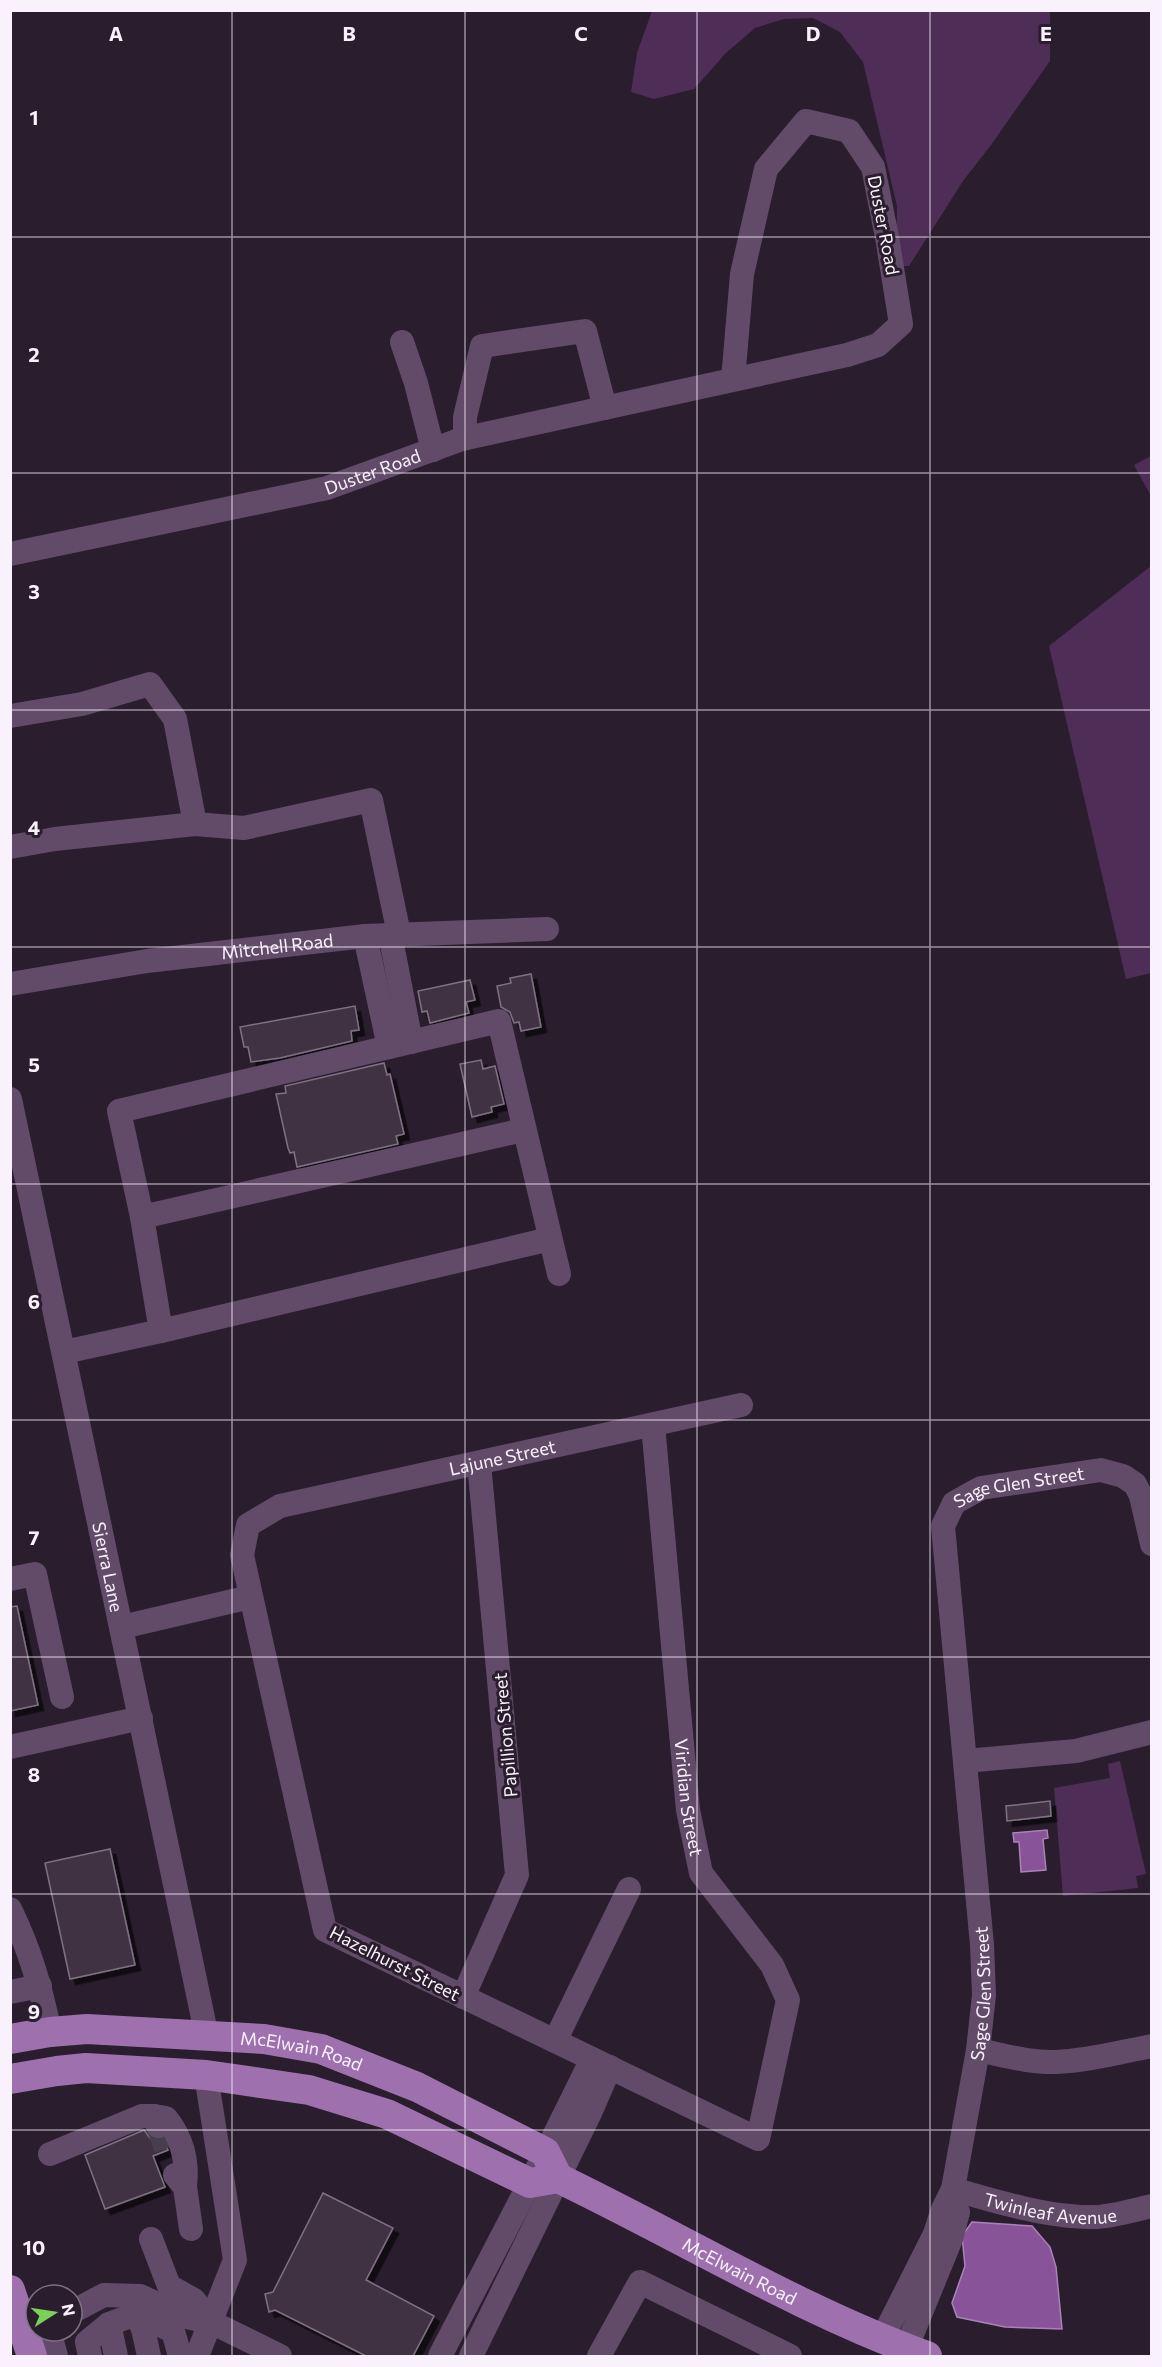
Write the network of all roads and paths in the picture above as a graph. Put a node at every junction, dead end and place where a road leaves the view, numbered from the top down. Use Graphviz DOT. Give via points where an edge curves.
graph roads {
  1 [pos="402,342"];
  2 [pos="733,380"];
  3 [pos="605,408"];
  4 [pos="465,438"];
  5 [pos="433,450"];
  6 [pos="10,554"];
  7 [pos="10,716"];
  8 [pos="195,824"];
  9 [pos="10,847"];
  10 [pos="547,929"];
  11 [pos="394,934"];
  12 [pos="365,936"];
  13 [pos="10,984"];
  14 [pos="400,1044"];
  15 [pos="10,1099"];
  16 [pos="523,1130"];
  17 [pos="142,1217"];
  18 [pos="550,1239"];
  19 [pos="559,1274"];
  20 [pos="161,1331"];
  21 [pos="64,1352"];
  22 [pos="741,1405"];
  23 [pos="653,1425"];
  24 [pos="479,1463"];
  25 [pos="265,1515"];
  26 [pos="1152,1544"];
  27 [pos="10,1580"];
  28 [pos="250,1597"];
  29 [pos="122,1627"];
  30 [pos="62,1697"];
  31 [pos="141,1718"];
  32 [pos="1152,1732"];
  33 [pos="10,1747"];
  34 [pos="965,1761"];
  35 [pos="629,1889"];
  36 [pos="10,1909"];
  37 [pos="40,1986"];
  38 [pos="10,1992"];
  39 [pos="463,1997"];
  40 [pos="50,2032"];
  41 [pos="207,2037"];
  42 [pos="10,2039"];
  43 [pos="555,2041"];
  44 [pos="1152,2046"];
  45 [pos="978,2050"];
  46 [pos="601,2063"];
  47 [pos="206,2075"];
  48 [pos="10,2079"];
  49 [pos="758,2139"];
  50 [pos="167,2151"];
  51 [pos="50,2154"];
  52 [pos="546,2164"];
  53 [pos="185,2187"];
  54 [pos="953,2189"];
  55 [pos="1152,2206"];
  56 [pos="191,2229"];
  57 [pos="151,2239"];
  58 [pos="10,2290"];
  59 [pos="132,2305"];
  60 [pos="84,2306"];
  61 [pos="211,2322"];
  62 [pos="109,2324"];
  63 [pos="905,2348"];
  64 [pos="32,2356"];
  65 [pos="90,2356"];
  66 [pos="116,2356"];
  67 [pos="149,2356"];
  68 [pos="180,2356"];
  69 [pos="197,2356"];
  70 [pos="280,2356"];
  71 [pos="440,2356"];
  72 [pos="471,2356"];
  73 [pos="599,2356"];
  74 [pos="790,2356"];
  1 -- 5 [label="street"];
  2 -- 2 [label="street, Duster Road" via="866,349 878,345 901,324 873,167 849,131 806,121 766,169 742,273"];
  2 -- 3 [label="street, Duster Road"];
  3 -- 4 [label="street, Duster Road"];
  3 -- 4 [label="street" via="585,331 483,346 465,417"];
  4 -- 5 [label="street, Duster Road"];
  5 -- 6 [label="street, Duster Road" via="327,488"];
  7 -- 8 [label="street" via="82,704 150,684 175,719"];
  8 -- 9 [label="street"];
  8 -- 11 [label="street" via="244,828 371,800"];
  10 -- 11 [label="street, Mitchell Road"];
  11 -- 12 [label="street, Mitchell Road"];
  11 -- 14 [label="street"];
  12 -- 13 [label="street, Mitchell Road" via="147,961"];
  12 -- 14 [label="street"];
  14 -- 16 [label="street" via="500,1021"];
  14 -- 17 [label="street" via="120,1111"];
  15 -- 21 [label="street, Sierra Lane"];
  16 -- 17 [label="street"];
  16 -- 18 [label="street"];
  17 -- 20 [label="street"];
  18 -- 19 [label="street"];
  18 -- 20 [label="street"];
  20 -- 21 [label="street"];
  21 -- 29 [label="street, Sierra Lane"];
  22 -- 23 [label="street, Lajune Street"];
  23 -- 24 [label="street, Lajune Street"];
  23 -- 49 [label="street, Viridian Street" via="688,1810 701,1873 772,1965 788,2000"];
  24 -- 25 [label="street, Lajune Street" via="280,1506"];
  24 -- 39 [label="street, Papillion Street" via="517,1875"];
  25 -- 28 [label="street, Hazelhurst Street" via="248,1525 242,1555"];
  26 -- 34 [label="street, Sage Glen Street" via="1142,1496 1135,1484 1101,1470 981,1488 954,1503 943,1526"];
  27 -- 30 [label="street" via="34,1574"];
  28 -- 29 [label="street"];
  28 -- 39 [label="street, Hazelhurst Street" via="325,1930"];
  29 -- 31 [label="street, Sierra Lane"];
  31 -- 33 [label="street"];
  31 -- 41 [label="street, Sierra Lane"];
  32 -- 34 [label="street" via="1076,1751"];
  34 -- 45 [label="street, Sage Glen Street" via="984,1995"];
  35 -- 43 [label="street"];
  36 -- 37 [label="street" via="26,1941"];
  37 -- 38 [label="street"];
  37 -- 40 [label="street"];
  39 -- 43 [label="street, Hazelhurst Street"];
  40 -- 41 [label="main road, McElwain Road" via="87,2029"];
  40 -- 42 [label="main road, McElwain Road"];
  41 -- 52 [label="main road, McElwain Road" via="264,2039 321,2049 417,2087"];
  43 -- 46 [label="street, Hazelhurst Street"];
  44 -- 45 [label="street" via="1055,2062"];
  45 -- 54 [label="street, Sage Glen Street"];
  46 -- 49 [label="street, Hazelhurst Street"];
  46 -- 52 [label="street"];
  46 -- 52 [label="street" via="590,2114"];
  47 -- 48 [label="main road, McElwain Road" via="86,2068"];
  47 -- 52 [label="main road, McElwain Road" via="309,2090"];
  47 -- 61 [label="street" via="235,2260"];
  50 -- 53 [label="street" via="173,2172"];
  51 -- 53 [label="street" via="142,2116 156,2121 166,2118 184,2152 188,2168"];
  52 -- 63 [label="main road, McElwain Road" via="797,2299"];
  52 -- 71 [label="street"];
  52 -- 72 [label="street"];
  53 -- 56 [label="street"];
  54 -- 55 [label="street, Twinleaf Avenue" via="1053,2213 1093,2217"];
  54 -- 63 [label="street, Sage Glen Street" via="958,2212 938,2248"];
  57 -- 61 [label="street" via="169,2286 194,2300"];
  58 -- 64 [label="main road"];
  59 -- 60 [label="street" via="104,2295"];
  59 -- 61 [label="street" via="140,2296 186,2317"];
  59 -- 62 [label="street"];
  59 -- 67 [label="street"];
  59 -- 68 [label="street" via="173,2331"];
  61 -- 69 [label="street"];
  61 -- 70 [label="street"];
  62 -- 65 [label="street" via="87,2342"];
  62 -- 66 [label="street"];
  73 -- 74 [label="street" via="640,2282"];
}
